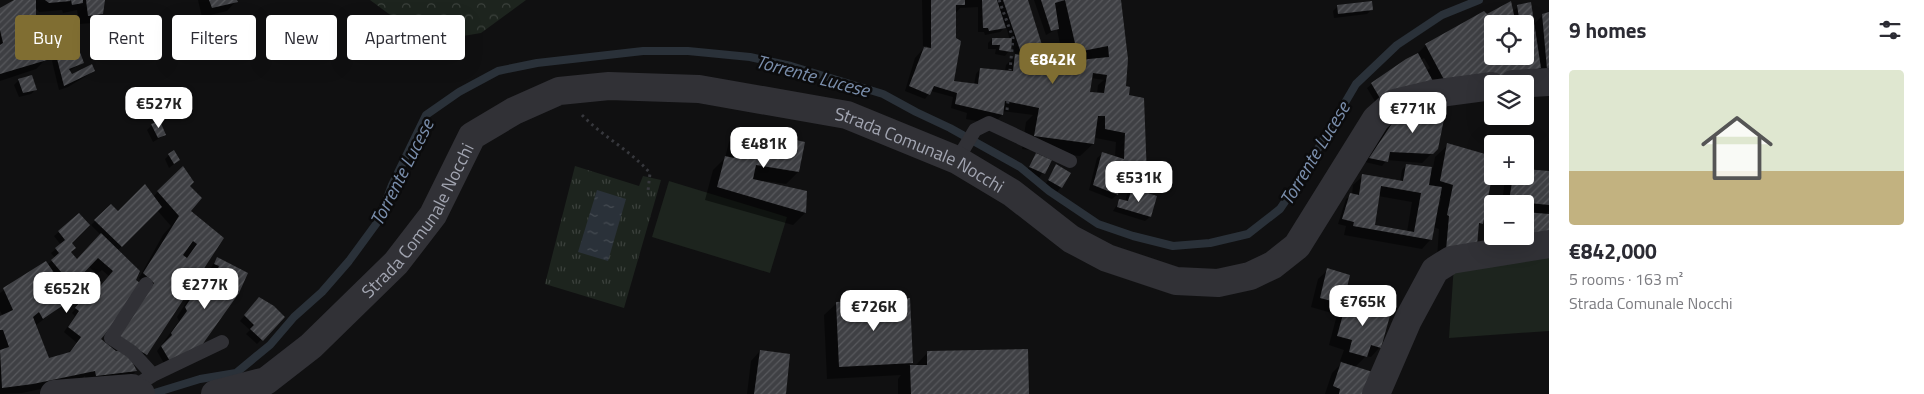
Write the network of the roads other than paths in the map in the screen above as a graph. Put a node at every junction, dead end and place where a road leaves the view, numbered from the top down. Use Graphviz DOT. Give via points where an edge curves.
graph roads {
  1 [pos="1549,82"];
  2 [pos="1534,83"];
  3 [pos="1484,87"];
  4 [pos="960,157"];
  5 [pos="1070,161"];
  6 [pos="1549,244"];
  7 [pos="146,284"];
  8 [pos="222,342"];
  9 [pos="140,387"];
  10 [pos="267,388"];
  11 [pos="54,394"];
  12 [pos="215,394"];
  13 [pos="1376,394"];
  1 -- 2 [label="street"];
  3 -- 4 [label="street, Strada Comunale Nocchi" via="1394,103 1376,119 1297,246 1274,265 1250,276 1218,282 1176,281 1107,258 1071,239"];
  4 -- 5 [label="lane" via="975,130 989,124"];
  4 -- 10 [label="street, Strada Comunale Nocchi" via="847,115 774,101 699,89 609,86 559,91 514,111 472,136 432,214 396,264"];
  6 -- 13 [label="street" via="1451,260 1435,270 1408,320"];
  7 -- 9 [label="lane" via="111,338 132,352"];
  8 -- 9 [label="lane"];
  9 -- 11 [label="street"];
  10 -- 12 [label="street, Strada Comunale Nocchi"];
}
